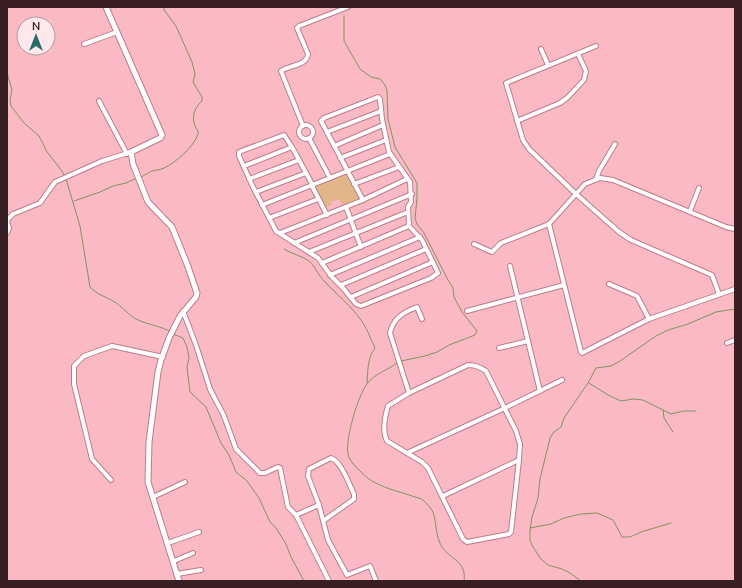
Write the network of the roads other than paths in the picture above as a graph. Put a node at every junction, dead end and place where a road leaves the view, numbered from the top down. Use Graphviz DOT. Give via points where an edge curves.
graph roads {
  1 [pos="106,7"];
  2 [pos="348,7"];
  3 [pos="117,32"];
  4 [pos="84,44"];
  5 [pos="596,46"];
  6 [pos="541,49"];
  7 [pos="578,54"];
  8 [pos="548,65"];
  9 [pos="99,101"];
  10 [pos="381,111"];
  11 [pos="517,121"];
  12 [pos="383,125"];
  13 [pos="303,126"];
  14 [pos="327,132"];
  15 [pos="309,138"];
  16 [pos="386,140"];
  17 [pos="615,144"];
  18 [pos="334,146"];
  19 [pos="292,147"];
  20 [pos="129,153"];
  21 [pos="390,154"];
  22 [pos="340,158"];
  23 [pos="299,160"];
  24 [pos="244,166"];
  25 [pos="399,167"];
  26 [pos="347,171"];
  27 [pos="306,173"];
  28 [pos="330,178"];
  29 [pos="249,179"];
  30 [pos="407,179"];
  31 [pos="596,180"];
  32 [pos="354,184"];
  33 [pos="312,186"];
  34 [pos="699,188"];
  35 [pos="256,192"];
  36 [pos="412,194"];
  37 [pos="576,194"];
  38 [pos="318,199"];
  39 [pos="363,200"];
  40 [pos="262,204"];
  41 [pos="346,207"];
  42 [pos="690,211"];
  43 [pos="408,212"];
  44 [pos="327,215"];
  45 [pos="269,218"];
  46 [pos="351,220"];
  47 [pos="549,224"];
  48 [pos="409,226"];
  49 [pos="735,229"];
  50 [pos="7,233"];
  51 [pos="280,233"];
  52 [pos="356,233"];
  53 [pos="420,237"];
  54 [pos="294,243"];
  55 [pos="474,244"];
  56 [pos="361,247"];
  57 [pos="426,249"];
  58 [pos="309,252"];
  59 [pos="433,262"];
  60 [pos="322,263"];
  61 [pos="510,266"];
  62 [pos="330,275"];
  63 [pos="609,284"];
  64 [pos="341,285"];
  65 [pos="564,285"];
  66 [pos="735,289"];
  67 [pos="719,294"];
  68 [pos="351,297"];
  69 [pos="518,298"];
  70 [pos="183,311"];
  71 [pos="467,312"];
  72 [pos="422,319"];
  73 [pos="649,319"];
  74 [pos="735,340"];
  75 [pos="528,341"];
  76 [pos="727,343"];
  77 [pos="499,348"];
  78 [pos="163,357"];
  79 [pos="562,380"];
  80 [pos="540,391"];
  81 [pos="409,393"];
  82 [pos="505,408"];
  83 [pos="407,453"];
  84 [pos="519,460"];
  85 [pos="111,480"];
  86 [pos="185,482"];
  87 [pos="443,496"];
  88 [pos="153,497"];
  89 [pos="319,505"];
  90 [pos="296,515"];
  91 [pos="324,521"];
  92 [pos="199,532"];
  93 [pos="168,543"];
  94 [pos="193,553"];
  95 [pos="174,561"];
  96 [pos="201,570"];
  97 [pos="178,574"];
  98 [pos="179,581"];
  99 [pos="329,581"];
  100 [pos="376,581"];
  1 -- 3 [label="street"];
  2 -- 13 [label="street" via="297,28 308,58 285,68 281,74"];
  3 -- 4 [label="street"];
  3 -- 20 [label="street" via="162,135"];
  5 -- 7 [label="street"];
  6 -- 8 [label="street"];
  7 -- 8 [label="street"];
  7 -- 11 [label="street" via="586,71 584,80 560,103"];
  8 -- 11 [label="street" via="506,83"];
  9 -- 20 [label="street"];
  10 -- 12 [label="street"];
  10 -- 14 [label="street"];
  10 -- 14 [label="street" via="378,97 324,118 321,121"];
  11 -- 37 [label="street" via="529,149"];
  12 -- 16 [label="street"];
  12 -- 18 [label="street"];
  13 -- 15 [label="street" via="308,126 312,130"];
  13 -- 15 [label="street" via="299,131 300,135"];
  14 -- 18 [label="street"];
  15 -- 28 [label="street"];
  16 -- 21 [label="street"];
  16 -- 22 [label="street"];
  17 -- 31 [label="street"];
  18 -- 22 [label="street"];
  19 -- 23 [label="street"];
  19 -- 24 [label="street"];
  19 -- 24 [label="street" via="284,135 281,135 243,150 239,152 239,156"];
  20 -- 50 [label="street" via="62,178 52,185 40,203 13,214 7,221"];
  20 -- 70 [label="street" via="148,202 172,227 197,293"];
  21 -- 25 [label="street"];
  21 -- 26 [label="street"];
  22 -- 26 [label="street"];
  23 -- 27 [label="street"];
  23 -- 29 [label="street"];
  24 -- 29 [label="street"];
  25 -- 30 [label="street"];
  25 -- 32 [label="street"];
  26 -- 28 [label="street"];
  26 -- 32 [label="street"];
  27 -- 33 [label="street"];
  27 -- 35 [label="street"];
  28 -- 33 [label="street"];
  29 -- 35 [label="street"];
  30 -- 36 [label="street"];
  30 -- 39 [label="street"];
  31 -- 37 [label="street" via="585,184"];
  31 -- 42 [label="street" via="613,180"];
  32 -- 39 [label="street"];
  33 -- 38 [label="street"];
  33 -- 40 [label="street"];
  34 -- 42 [label="street"];
  35 -- 40 [label="street"];
  36 -- 43 [label="street"];
  36 -- 46 [label="street"];
  37 -- 47 [label="street"];
  37 -- 67 [label="street" via="631,240 712,275"];
  38 -- 44 [label="street"];
  38 -- 45 [label="street"];
  39 -- 41 [label="street"];
  40 -- 45 [label="street"];
  41 -- 44 [label="street"];
  41 -- 46 [label="street"];
  42 -- 49 [label="street"];
  43 -- 48 [label="street"];
  43 -- 52 [label="street"];
  44 -- 51 [label="street"];
  45 -- 51 [label="street" via="275,230"];
  46 -- 52 [label="street"];
  46 -- 54 [label="street"];
  47 -- 55 [label="street" via="501,243 492,252"];
  47 -- 65 [label="street"];
  48 -- 53 [label="street"];
  48 -- 56 [label="street"];
  51 -- 54 [label="street"];
  52 -- 56 [label="street"];
  52 -- 58 [label="street"];
  53 -- 57 [label="street"];
  53 -- 62 [label="street"];
  54 -- 58 [label="street"];
  56 -- 60 [label="street"];
  57 -- 59 [label="street"];
  57 -- 64 [label="street"];
  58 -- 60 [label="street"];
  59 -- 68 [label="street"];
  59 -- 68 [label="street" via="438,273 431,278 365,306 356,304"];
  60 -- 62 [label="street"];
  61 -- 69 [label="street"];
  62 -- 64 [label="street"];
  63 -- 73 [label="street" via="637,296"];
  64 -- 68 [label="street"];
  65 -- 69 [label="street"];
  65 -- 73 [label="street" via="582,353"];
  66 -- 67 [label="street"];
  67 -- 73 [label="street"];
  69 -- 71 [label="street"];
  69 -- 75 [label="street"];
  70 -- 78 [label="street" via="169,338"];
  70 -- 90 [label="street" via="210,389 224,416 236,449 260,473 280,468 288,507"];
  72 -- 81 [label="street" via="417,307 404,312 391,327 390,333"];
  74 -- 76 [label="street"];
  75 -- 77 [label="street"];
  75 -- 80 [label="street"];
  78 -- 85 [label="street" via="112,346 84,356 74,366 74,384 92,459"];
  78 -- 88 [label="street" via="158,372 150,442 148,482"];
  79 -- 80 [label="street"];
  80 -- 82 [label="street"];
  81 -- 82 [label="street" via="468,365 473,365 486,371"];
  81 -- 83 [label="street" via="388,406 384,436 387,441"];
  82 -- 83 [label="street"];
  82 -- 84 [label="street" via="518,437"];
  83 -- 87 [label="street" via="428,468"];
  84 -- 87 [label="street"];
  84 -- 87 [label="street" via="510,533 465,541"];
  86 -- 88 [label="street"];
  88 -- 93 [label="street"];
  89 -- 90 [label="street"];
  89 -- 91 [label="street"];
  89 -- 91 [label="street" via="308,476 309,469 331,458 339,463 354,499"];
  90 -- 99 [label="street"];
  91 -- 100 [label="street" via="328,540 347,575 370,566"];
  92 -- 93 [label="street"];
  93 -- 95 [label="street"];
  94 -- 95 [label="street"];
  95 -- 97 [label="street"];
  96 -- 97 [label="street"];
  97 -- 98 [label="street"];
}
